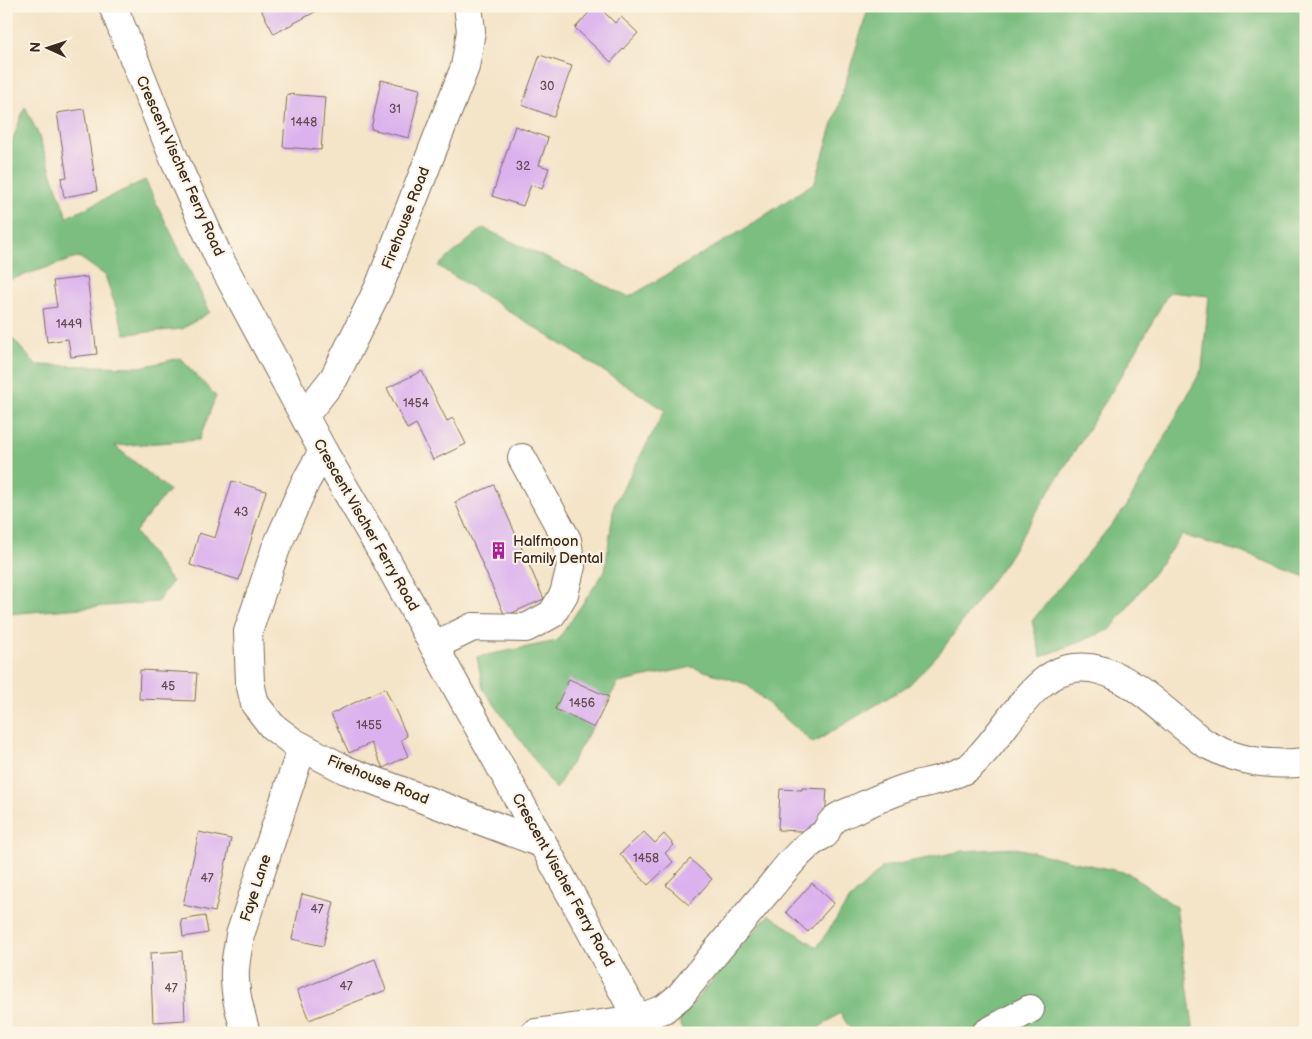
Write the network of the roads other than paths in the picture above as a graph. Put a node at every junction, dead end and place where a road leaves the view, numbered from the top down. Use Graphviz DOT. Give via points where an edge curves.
graph roads {
  1 [pos="112,6"];
  2 [pos="468,6"];
  3 [pos="305,415"];
  4 [pos="323,451"];
  5 [pos="522,458"];
  6 [pos="434,646"];
  7 [pos="302,747"];
  8 [pos="1306,762"];
  9 [pos="543,844"];
  10 [pos="1030,1009"];
  11 [pos="641,1026"];
  12 [pos="246,1033"];
  13 [pos="534,1033"];
  14 [pos="986,1033"];
  1 -- 3 [label="main road, Crescent Vischer Ferry Road" via="175,161 219,258"];
  2 -- 3 [label="main road, Firehouse Road" via="470,31 464,67 379,287 334,378"];
  3 -- 4 [label="main road, Crescent Vischer Ferry Road"];
  4 -- 6 [label="main road, Crescent Vischer Ferry Road"];
  4 -- 7 [label="main road, Firehouse Road" via="276,548 248,632 250,683 255,704 272,726"];
  5 -- 6 [label="main road" via="567,540 571,566 564,594 552,614 526,628 473,626"];
  6 -- 9 [label="main road, Crescent Vischer Ferry Road"];
  7 -- 9 [label="main road, Firehouse Road" via="346,770"];
  7 -- 12 [label="main road, Faye Lane" via="240,935 235,979"];
  8 -- 11 [label="main road" via="1291,764 1233,757 1208,746 1144,694 1111,674 1094,669 1067,669 1046,679 967,768 889,794 835,819 825,834 809,844 784,871 680,996"];
  9 -- 11 [label="main road, Crescent Vischer Ferry Road"];
  10 -- 14 [label="main road"];
  11 -- 13 [label="main road"];
}
